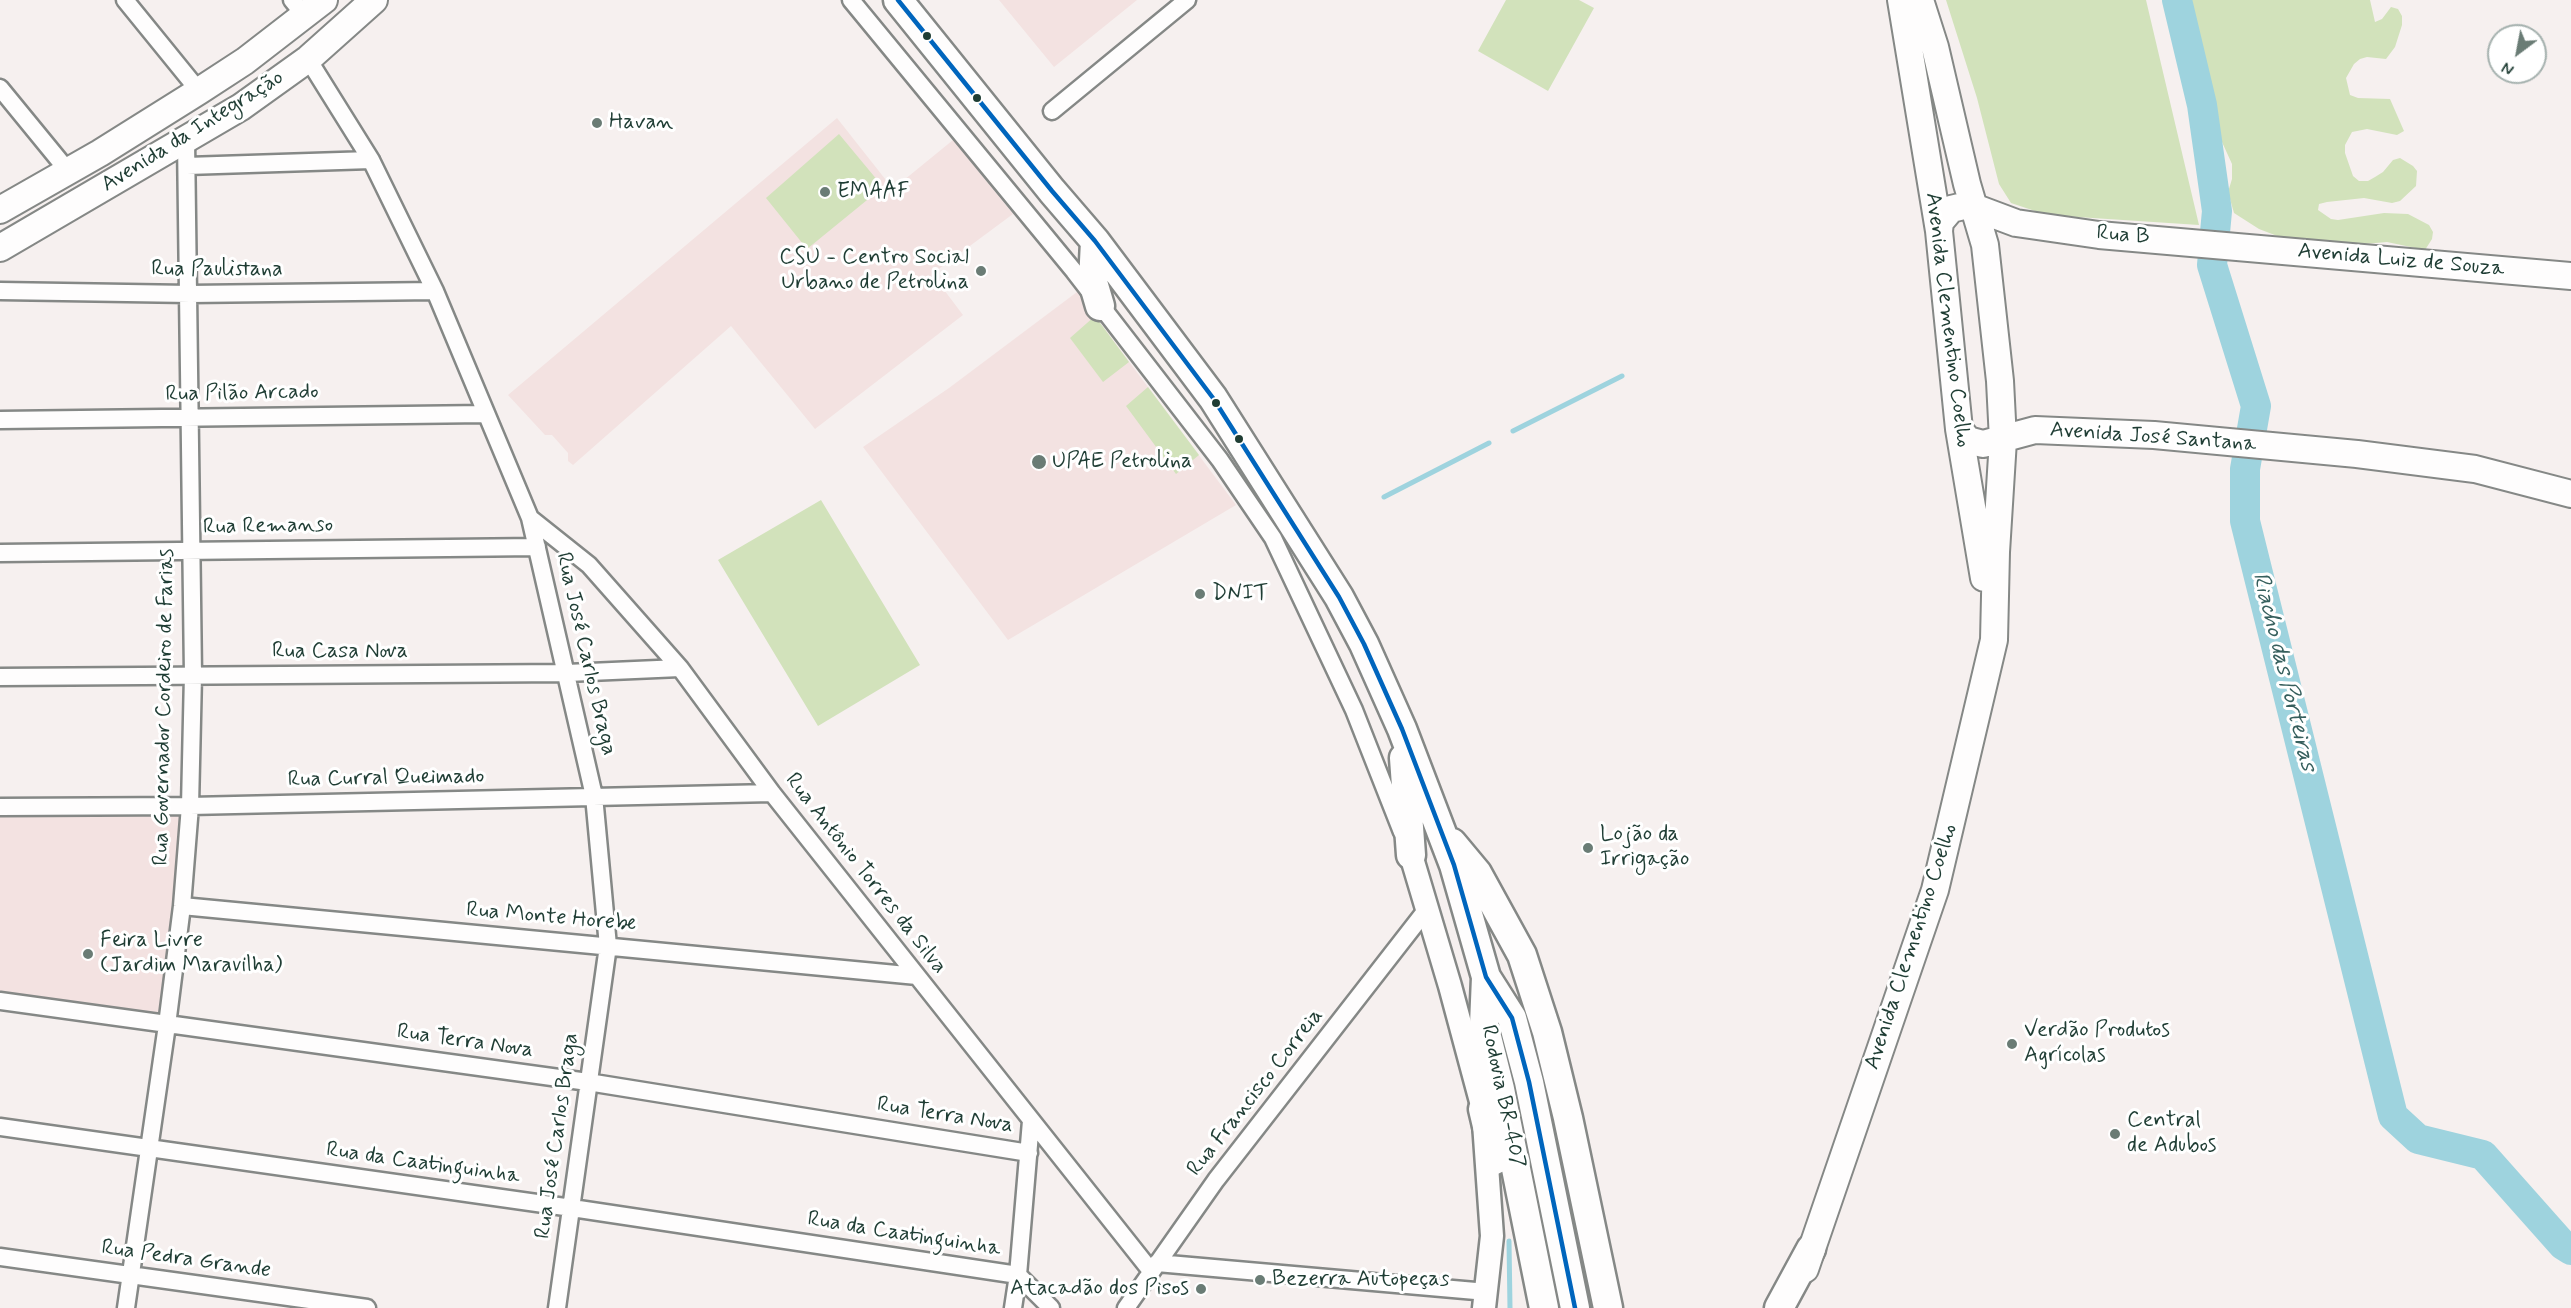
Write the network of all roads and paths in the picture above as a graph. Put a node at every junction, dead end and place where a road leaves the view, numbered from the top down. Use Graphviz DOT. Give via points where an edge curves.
graph roads {
  1 [pos="125,0"];
  2 [pos="374,0"];
  3 [pos="851,0"];
  4 [pos="898,0"];
  5 [pos="1186,0"];
  6 [pos="1901,0"];
  7 [pos="1920,0"];
  8 [pos="307,5"];
  9 [pos="308,59"];
  10 [pos="245,61"];
  11 [pos="0,88"];
  12 [pos="267,88"];
  13 [pos="199,91"];
  14 [pos="1052,111"];
  15 [pos="186,140"];
  16 [pos="100,153"];
  17 [pos="371,160"];
  18 [pos="187,166"];
  19 [pos="68,171"];
  20 [pos="109,185"];
  21 [pos="1973,206"];
  22 [pos="0,210"];
  23 [pos="1939,231"];
  24 [pos="1095,241"];
  25 [pos="2230,245"];
  26 [pos="0,248"];
  27 [pos="2571,276"];
  28 [pos="0,291"];
  29 [pos="435,291"];
  30 [pos="190,294"];
  31 [pos="1100,306"];
  32 [pos="485,414"];
  33 [pos="189,418"];
  34 [pos="0,420"];
  35 [pos="1959,429"];
  36 [pos="2003,440"];
  37 [pos="2571,494"];
  38 [pos="530,518"];
  39 [pos="537,547"];
  40 [pos="192,550"];
  41 [pos="0,553"];
  42 [pos="1995,640"];
  43 [pos="680,668"];
  44 [pos="567,673"];
  45 [pos="193,675"];
  46 [pos="0,677"];
  47 [pos="1402,729"];
  48 [pos="772,793"];
  49 [pos="594,796"];
  50 [pos="190,806"];
  51 [pos="0,807"];
  52 [pos="1442,831"];
  53 [pos="1411,855"];
  54 [pos="182,906"];
  55 [pos="1427,909"];
  56 [pos="608,946"];
  57 [pos="917,976"];
  58 [pos="1486,977"];
  59 [pos="0,1001"];
  60 [pos="167,1025"];
  61 [pos="588,1082"];
  62 [pos="1492,1099"];
  63 [pos="1031,1122"];
  64 [pos="0,1127"];
  65 [pos="150,1148"];
  66 [pos="1029,1153"];
  67 [pos="572,1208"];
  68 [pos="1811,1249"];
  69 [pos="0,1257"];
  70 [pos="1154,1267"];
  71 [pos="130,1275"];
  72 [pos="1018,1275"];
  73 [pos="1485,1300"];
  74 [pos="1609,1301"];
  75 [pos="126,1308"];
  76 [pos="367,1308"];
  77 [pos="557,1308"];
  78 [pos="1013,1308"];
  79 [pos="1051,1308"];
  80 [pos="1126,1308"];
  81 [pos="1530,1308"];
  82 [pos="1544,1308"];
  83 [pos="1575,1308"];
  84 [pos="1779,1308"];
  85 [pos="1787,1308"];
  86 [pos="1793,1308"];
  1 -- 13 [label="street"];
  2 -- 9 [label="main road, Avenida da Integração"];
  3 -- 31 [label="street"];
  4 -- 24 [label="highway"];
  5 -- 14 [label="street"];
  6 -- 23 [label="main road, Avenida Clementino Coelho"];
  7 -- 21 [label="main road, Avenida Clementino Coelho"];
  8 -- 10 [label="main road, Avenida da Integração"];
  9 -- 12 [label="main road, Avenida da Integração"];
  9 -- 17 [label="street, Rua José Carlos Braga"];
  10 -- 12 [label="main road" via="260,71"];
  10 -- 13 [label="main road, Avenida da Integração"];
  11 -- 19 [label="street"];
  12 -- 15 [label="main road, Avenida da Integração"];
  13 -- 16 [label="main road, Avenida da Integração"];
  15 -- 18 [label="street, Rua Governador Cordeiro de Farias"];
  15 -- 20 [label="main road, Avenida da Integração"];
  16 -- 19 [label="main road, Avenida da Integração"];
  16 -- 20 [label="main road" via="96,174"];
  17 -- 18 [label="street"];
  17 -- 29 [label="street, Rua José Carlos Braga"];
  18 -- 30 [label="street, Rua Governador Cordeiro de Farias"];
  19 -- 22 [label="main road, Avenida da Integração"];
  20 -- 26 [label="main road, Avenida da Integração"];
  21 -- 23 [label="main road" via="1951,209 1940,222"];
  21 -- 25 [label="main road, Rua B" via="2016,223 2099,235"];
  21 -- 36 [label="main road, Avenida Clementino Coelho" via="1985,246"];
  23 -- 35 [label="main road, Avenida Clementino Coelho"];
  24 -- 31 [label="highway" via="1093,282"];
  24 -- 47 [label="highway" via="1213,398 1327,578 1364,644"];
  25 -- 27 [label="main road, Avenida Luiz de Souza"];
  28 -- 30 [label="street, Rua Paulistana"];
  29 -- 30 [label="street, Rua Paulistana"];
  29 -- 32 [label="street, Rua José Carlos Braga"];
  30 -- 33 [label="street, Rua Governador Cordeiro de Farias"];
  31 -- 53 [label="street" via="1220,460 1273,538 1354,710"];
  32 -- 33 [label="street, Rua Pilão Arcado"];
  32 -- 38 [label="street, Rua José Carlos Braga"];
  33 -- 34 [label="street, Rua Pilão Arcado"];
  33 -- 40 [label="street, Rua Governador Cordeiro de Farias"];
  35 -- 36 [label="main road, Avenida José Santana" via="1975,443"];
  35 -- 42 [label="main road, Avenida Clementino Coelho"];
  36 -- 37 [label="main road, Avenida José Santana" via="2035,430 2154,435 2356,454 2475,469"];
  36 -- 42 [label="main road, Avenida Clementino Coelho" via="1995,552"];
  38 -- 39 [label="street, Rua José Carlos Braga"];
  38 -- 43 [label="street, Rua Antônio Torres da Silva" via="589,566"];
  39 -- 40 [label="street, Rua Remanso"];
  39 -- 44 [label="street, Rua José Carlos Braga"];
  40 -- 41 [label="street, Rua Remanso"];
  40 -- 45 [label="street, Rua Governador Cordeiro de Farias"];
  42 -- 68 [label="main road, Avenida Clementino Coelho" via="1935,890"];
  43 -- 44 [label="street, Rua Casa Nova"];
  43 -- 48 [label="street, Rua Antônio Torres da Silva"];
  44 -- 45 [label="street, Rua Casa Nova"];
  44 -- 49 [label="street, Rua José Carlos Braga"];
  45 -- 46 [label="street, Rua Casa Nova"];
  45 -- 50 [label="street, Rua Governador Cordeiro de Farias"];
  47 -- 52 [label="highway"];
  47 -- 53 [label="highway"];
  48 -- 49 [label="street, Rua Curral Queimado"];
  48 -- 57 [label="street, Rua Antônio Torres da Silva"];
  49 -- 50 [label="street, Rua Curral Queimado"];
  49 -- 56 [label="street, Rua José Carlos Braga"];
  50 -- 51 [label="street, Rua Curral Queimado"];
  50 -- 54 [label="street, Rua Governador Cordeiro de Farias"];
  52 -- 58 [label="highway"];
  52 -- 74 [label="highway" via="1477,873 1522,955 1547,1032"];
  53 -- 55 [label="main road"];
  54 -- 56 [label="street, Rua Monte Horebe"];
  54 -- 60 [label="street, Rua Governador Cordeiro de Farias"];
  55 -- 62 [label="main road"];
  55 -- 70 [label="street, Rua Francisco Correia" via="1216,1180"];
  56 -- 57 [label="street, Rua Monte Horebe"];
  56 -- 61 [label="street, Rua José Carlos Braga"];
  57 -- 63 [label="street, Rua Antônio Torres da Silva"];
  58 -- 62 [label="highway, Rodovia BR-407" via="1484,1025"];
  58 -- 83 [label="highway, Rodovia BR-407" via="1512,1018 1529,1082"];
  59 -- 60 [label="street, Rua Terra Nova"];
  60 -- 61 [label="street, Rua Terra Nova"];
  60 -- 65 [label="street, Rua Governador Cordeiro de Farias"];
  61 -- 66 [label="street, Rua Terra Nova"];
  61 -- 67 [label="street, Rua José Carlos Braga"];
  62 -- 73 [label="main road" via="1492,1236"];
  62 -- 81 [label="highway"];
  62 -- 82 [label="highway, Rodovia BR-407"];
  63 -- 66 [label="street"];
  63 -- 70 [label="street, Rua Antônio Torres da Silva"];
  64 -- 65 [label="street, Rua da Caatinguinha"];
  65 -- 67 [label="street, Rua da Caatinguinha"];
  65 -- 71 [label="street, Rua Governador Cordeiro de Farias"];
  66 -- 72 [label="street"];
  67 -- 72 [label="street, Rua da Caatinguinha"];
  67 -- 77 [label="street, Rua José Carlos Braga"];
  68 -- 84 [label="highway"];
  68 -- 85 [label="main road, Avenida Clementino Coelho"];
  68 -- 86 [label="main road, Avenida Clementino Coelho"];
  69 -- 71 [label="street, Rua Pedra Grande"];
  70 -- 73 [label="street"];
  70 -- 80 [label="street, Rua Francisco Correia"];
  71 -- 75 [label="street, Rua Governador Cordeiro de Farias"];
  71 -- 76 [label="street, Rua Pedra Grande"];
  72 -- 78 [label="street"];
  72 -- 79 [label="street"];
}
